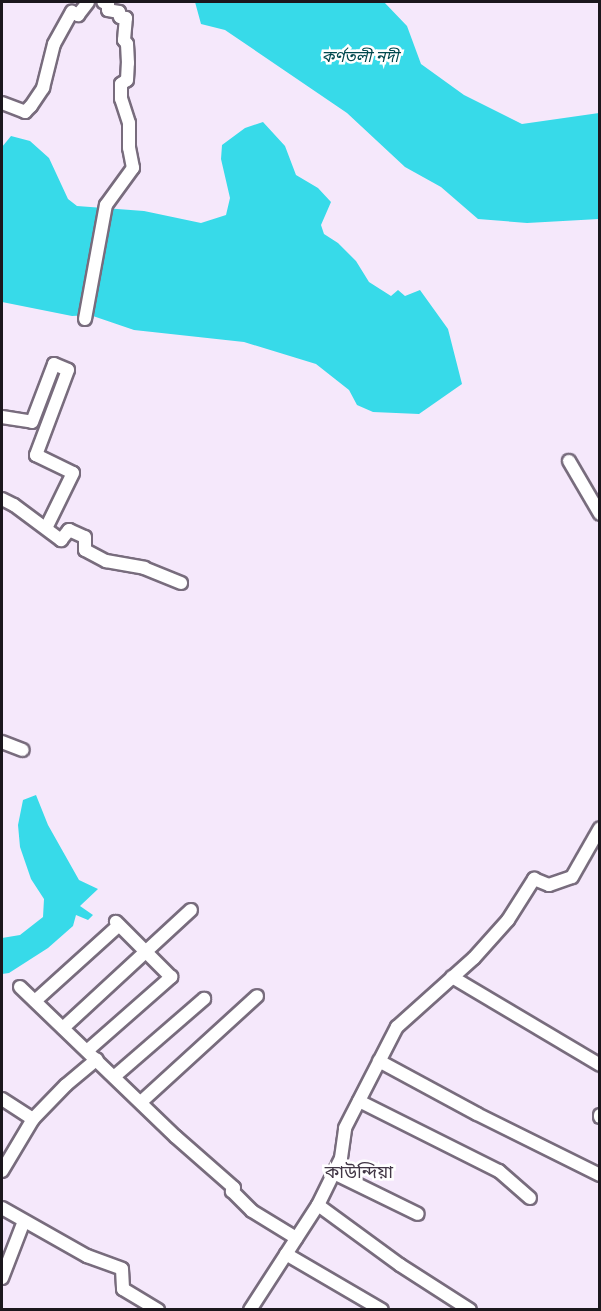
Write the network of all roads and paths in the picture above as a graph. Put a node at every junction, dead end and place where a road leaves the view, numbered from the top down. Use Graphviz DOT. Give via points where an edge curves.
graph roads {
  1 [pos="88,2"];
  2 [pos="103,2"];
  3 [pos="2,103"];
  4 [pos="86,319"];
  5 [pos="2,417"];
  6 [pos="569,461"];
  7 [pos="2,499"];
  8 [pos="600,514"];
  9 [pos="46,528"];
  10 [pos="181,583"];
  11 [pos="2,742"];
  12 [pos="23,750"];
  13 [pos="600,828"];
  14 [pos="595,845"];
  15 [pos="191,910"];
  16 [pos="146,952"];
  17 [pos="452,977"];
  18 [pos="20,987"];
  19 [pos="257,996"];
  20 [pos="204,999"];
  21 [pos="35,1002"];
  22 [pos="63,1028"];
  23 [pos="88,1050"];
  24 [pos="97,1059"];
  25 [pos="379,1061"];
  26 [pos="600,1065"];
  27 [pos="115,1076"];
  28 [pos="2,1099"];
  29 [pos="359,1101"];
  30 [pos="141,1102"];
  31 [pos="33,1119"];
  32 [pos="2,1171"];
  33 [pos="334,1173"];
  34 [pos="600,1175"];
  35 [pos="530,1198"];
  36 [pos="318,1205"];
  37 [pos="2,1208"];
  38 [pos="418,1214"];
  39 [pos="24,1221"];
  40 [pos="296,1238"];
  41 [pos="286,1254"];
  42 [pos="2,1278"];
  43 [pos="158,1310"];
  44 [pos="250,1310"];
  45 [pos="382,1310"];
  46 [pos="470,1310"];
  1 -- 3 [label="street" via="78,15 72,12 54,44 44,88 31,106 25,112"];
  2 -- 4 [label="street" via="108,4 108,10 126,18 127,80 121,84 121,99 129,123 133,168 106,205"];
  5 -- 9 [label="street" via="32,422 54,364 68,370 36,455 73,473"];
  6 -- 8 [label="street"];
  7 -- 9 [label="street"];
  9 -- 10 [label="street" via="61,540 69,530 85,537 85,550 106,561 144,568"];
  11 -- 12 [label="street"];
  13 -- 14 [label="street"];
  14 -- 17 [label="street" via="572,877 549,885 534,879 508,920"];
  15 -- 16 [label="street"];
  16 -- 21 [label="street" via="118,923"];
  16 -- 22 [label="street"];
  16 -- 23 [label="street" via="171,977"];
  17 -- 25 [label="street" via="397,1027"];
  17 -- 26 [label="street"];
  18 -- 21 [label="street"];
  19 -- 30 [label="street"];
  20 -- 27 [label="street"];
  21 -- 22 [label="street"];
  22 -- 23 [label="street"];
  23 -- 24 [label="street"];
  24 -- 27 [label="street"];
  24 -- 31 [label="street"];
  25 -- 29 [label="street"];
  25 -- 34 [label="street"];
  27 -- 30 [label="street"];
  28 -- 31 [label="street"];
  29 -- 33 [label="street" via="345,1128 341,1158"];
  29 -- 35 [label="street" via="499,1171"];
  30 -- 40 [label="street" via="234,1188 232,1191 252,1211"];
  31 -- 32 [label="street"];
  33 -- 36 [label="street"];
  33 -- 38 [label="street"];
  36 -- 40 [label="street"];
  36 -- 46 [label="street"];
  37 -- 39 [label="street"];
  39 -- 42 [label="street"];
  39 -- 43 [label="street" via="87,1256 122,1269 123,1288"];
  40 -- 41 [label="street"];
  41 -- 44 [label="street"];
  41 -- 45 [label="street"];
}
